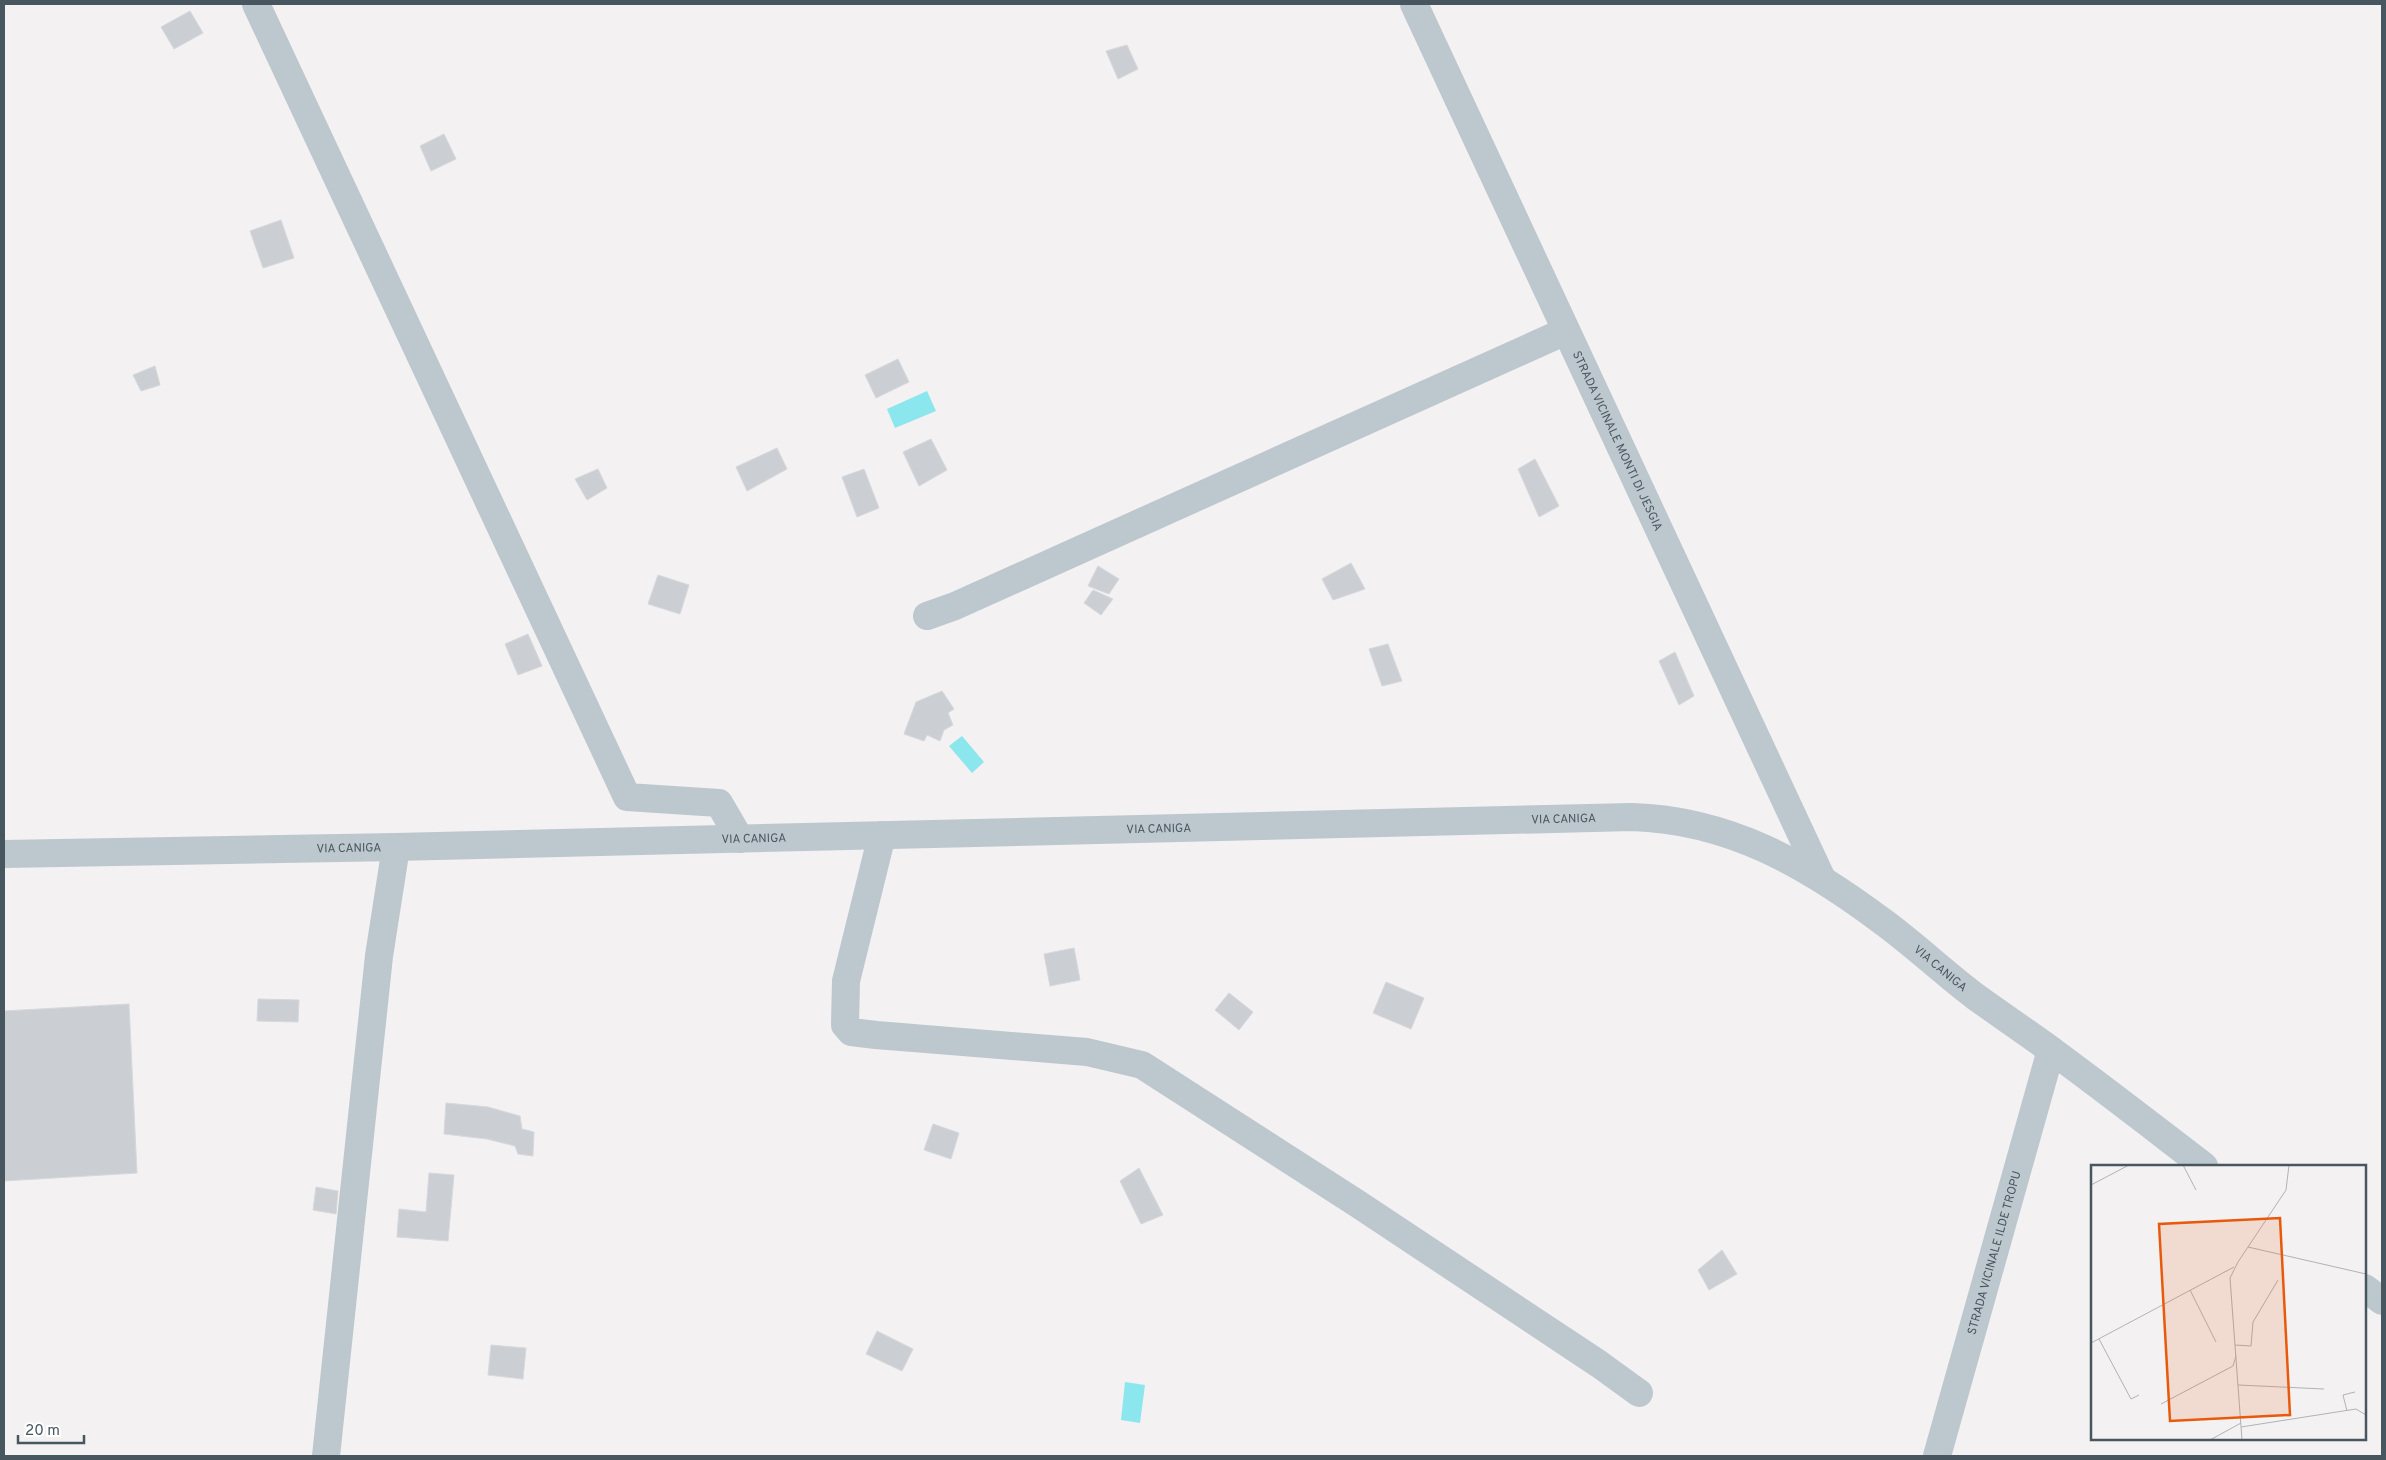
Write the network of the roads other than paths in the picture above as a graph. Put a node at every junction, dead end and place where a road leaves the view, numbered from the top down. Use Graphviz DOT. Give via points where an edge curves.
graph roads {
  1 [pos="256,4"];
  2 [pos="1414,4"];
  3 [pos="1566,331"];
  4 [pos="927,616"];
  5 [pos="882,835"];
  6 [pos="740,838"];
  7 [pos="396,847"];
  8 [pos="4,854"];
  9 [pos="1822,879"];
  10 [pos="2051,1050"];
  11 [pos="2203,1165"];
  12 [pos="2366,1289"];
  13 [pos="2382,1301"];
  14 [pos="1639,1393"];
  15 [pos="326,1456"];
  16 [pos="1937,1456"];
  1 -- 6 [label="street" via="627,797 719,803"];
  2 -- 3 [label="street, STRADA VICINALE MONTI DI JESGIA"];
  3 -- 4 [label="street" via="963,603"];
  3 -- 9 [label="street, STRADA VICINALE MONTI DI JESGIA"];
  5 -- 6 [label="street, VIA CANIGA"];
  5 -- 9 [label="street, VIA CANIGA" via="1664,818 1743,838"];
  5 -- 14 [label="street" via="846,981 845,1025 851,1032 1087,1052 1142,1065"];
  6 -- 7 [label="street, VIA CANIGA"];
  7 -- 8 [label="street, VIA CANIGA"];
  7 -- 15 [label="street" via="379,956"];
  9 -- 10 [label="street, VIA CANIGA" via="1883,921 1975,996"];
  10 -- 11 [label="street, VIA CANIGA"];
  10 -- 16 [label="street, STRADA VICINALE ILDE TROPU"];
  12 -- 13 [label="street"];
}
